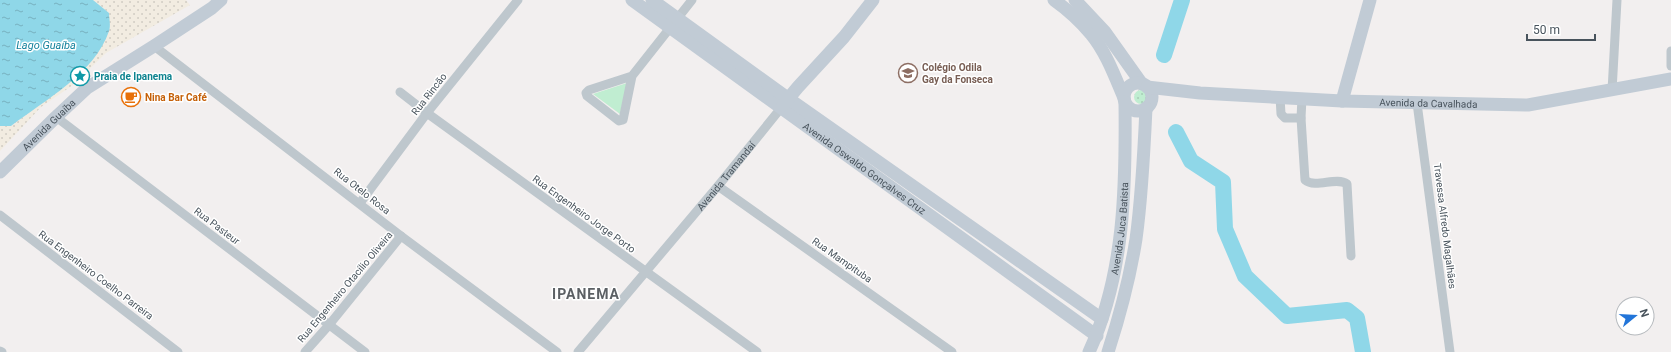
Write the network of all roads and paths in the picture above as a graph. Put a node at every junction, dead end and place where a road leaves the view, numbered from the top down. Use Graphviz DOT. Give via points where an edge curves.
graph roads {
  1 [pos="221,0"];
  2 [pos="518,0"];
  3 [pos="632,0"];
  4 [pos="652,0"];
  5 [pos="692,0"];
  6 [pos="873,0"];
  7 [pos="1054,0"];
  8 [pos="1370,0"];
  9 [pos="1616,0"];
  10 [pos="1077,1"];
  11 [pos="675,23"];
  12 [pos="154,46"];
  13 [pos="1671,51"];
  14 [pos="1671,66"];
  15 [pos="632,76"];
  16 [pos="1671,79"];
  17 [pos="1145,86"];
  18 [pos="1184,91"];
  19 [pos="1612,91"];
  20 [pos="400,92"];
  21 [pos="1280,97"];
  22 [pos="1302,98"];
  23 [pos="1124,100"];
  24 [pos="1342,101"];
  25 [pos="1417,103"];
  26 [pos="785,104"];
  27 [pos="1148,106"];
  28 [pos="427,113"];
  29 [pos="56,117"];
  30 [pos="1301,118"];
  31 [pos="0,172"];
  32 [pos="896,173"];
  33 [pos="888,184"];
  34 [pos="718,186"];
  35 [pos="360,203"];
  36 [pos="0,215"];
  37 [pos="401,236"];
  38 [pos="992,241"];
  39 [pos="984,253"];
  40 [pos="1350,256"];
  41 [pos="646,272"];
  42 [pos="1102,319"];
  43 [pos="329,325"];
  44 [pos="1097,336"];
  45 [pos="178,352"];
  46 [pos="305,352"];
  47 [pos="365,352"];
  48 [pos="557,352"];
  49 [pos="578,352"];
  50 [pos="757,352"];
  51 [pos="952,352"];
  52 [pos="1089,352"];
  53 [pos="1108,352"];
  54 [pos="1450,352"];
  1 -- 12 [label="street, Avenida Guaíba"];
  2 -- 28 [label="street, Rua Rincão"];
  3 -- 11 [label="street, Avenida Oswaldo Gonçalves Cruz"];
  4 -- 11 [label="street, Avenida Oswaldo Gonçalves Cruz"];
  5 -- 11 [label="street"];
  6 -- 26 [label="street, Avenida Tramandaí" via="844,38"];
  7 -- 23 [label="street" via="1092,35 1108,62"];
  8 -- 24 [label="street"];
  9 -- 19 [label="street"];
  10 -- 17 [label="street" via="1105,32"];
  11 -- 15 [label="street"];
  11 -- 26 [label="street, Avenida Oswaldo Gonçalves Cruz"];
  12 -- 29 [label="street, Avenida Guaíba" via="88,88"];
  12 -- 35 [label="street, Rua Otelo Rosa"];
  13 -- 14 [label="street"];
  15 -- 15 [label="street" via="589,90 587,96 622,121"];
  16 -- 19 [label="street, Avenida da Cavalhada"];
  17 -- 18 [label="street, Avenida da Cavalhada"];
  17 -- 23 [label="street" via="1132,84 1125,92"];
  17 -- 27 [label="street" via="1150,92"];
  18 -- 21 [label="street, Avenida da Cavalhada"];
  18 -- 27 [label="street, Avenida da Cavalhada"];
  19 -- 25 [label="street, Avenida da Cavalhada" via="1528,105"];
  20 -- 28 [label="street, Rua Engenheiro Jorge Porto"];
  21 -- 22 [label="street, Avenida da Cavalhada"];
  21 -- 30 [label="street" via="1282,116"];
  22 -- 24 [label="street, Avenida da Cavalhada"];
  22 -- 30 [label="street"];
  23 -- 27 [label="street" via="1131,109 1142,110"];
  23 -- 42 [label="street, Avenida Juca Batista" via="1125,166 1122,221 1108,300"];
  24 -- 25 [label="street, Avenida da Cavalhada"];
  25 -- 54 [label="street, Travessa Alfredo Magalhães"];
  26 -- 32 [label="street, Avenida Oswaldo Gonçalves Cruz"];
  26 -- 33 [label="street, Avenida Oswaldo Gonçalves Cruz"];
  26 -- 34 [label="street, Avenida Tramandaí"];
  27 -- 53 [label="street, Avenida Juca Batista" via="1136,240 1121,311"];
  28 -- 35 [label="street, Rua Rincão"];
  28 -- 41 [label="street, Rua Engenheiro Jorge Porto"];
  29 -- 31 [label="street, Avenida Guaíba"];
  29 -- 43 [label="street, Rua Pasteur"];
  30 -- 40 [label="street" via="1305,180 1310,183 1347,184"];
  32 -- 33 [label="street"];
  32 -- 38 [label="street, Avenida Oswaldo Gonçalves Cruz"];
  33 -- 39 [label="street, Avenida Oswaldo Gonçalves Cruz"];
  34 -- 41 [label="street, Avenida Tramandaí"];
  34 -- 51 [label="street, Rua Mampituba"];
  35 -- 37 [label="street, Rua Otelo Rosa"];
  36 -- 45 [label="street, Rua Engenheiro Coelho Parreira"];
  37 -- 43 [label="street, Rua Engenheiro Otacílio Oliveira"];
  37 -- 48 [label="street, Rua Otelo Rosa"];
  38 -- 39 [label="street"];
  38 -- 42 [label="street, Avenida Oswaldo Gonçalves Cruz"];
  39 -- 44 [label="street, Avenida Oswaldo Gonçalves Cruz"];
  41 -- 49 [label="street, Avenida Tramandaí"];
  41 -- 50 [label="street, Rua Engenheiro Jorge Porto"];
  42 -- 44 [label="street, Avenida Juca Batista"];
  43 -- 46 [label="street, Rua Engenheiro Otacílio Oliveira"];
  43 -- 47 [label="street, Rua Pasteur"];
  44 -- 52 [label="street, Avenida Juca Batista"];
}
